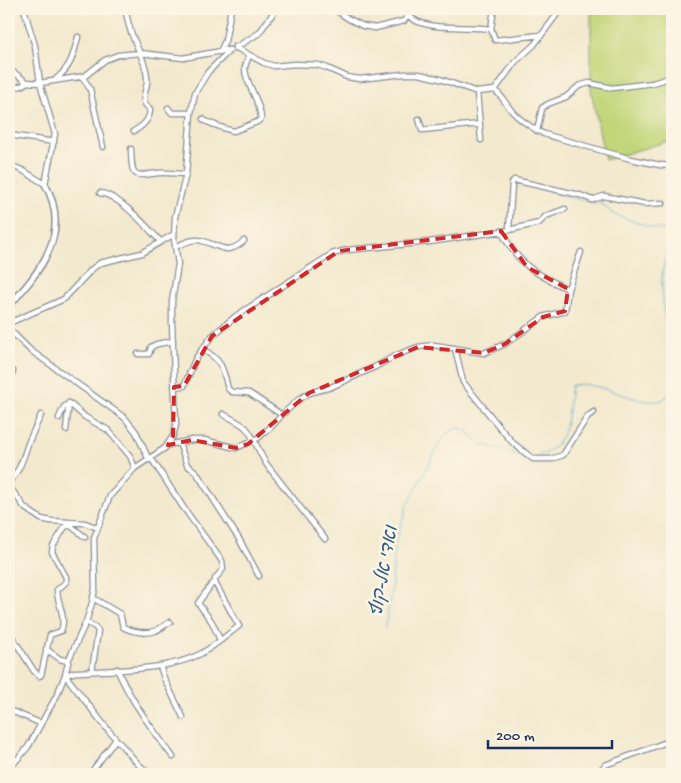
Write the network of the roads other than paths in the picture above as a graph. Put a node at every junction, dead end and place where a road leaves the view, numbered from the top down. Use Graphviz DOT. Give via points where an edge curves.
graph roads {
  1 [pos="24,9"];
  2 [pos="125,9"];
  3 [pos="231,9"];
  4 [pos="276,9"];
  5 [pos="334,9"];
  6 [pos="413,9"];
  7 [pos="494,9"];
  8 [pos="561,9"];
  9 [pos="409,16"];
  10 [pos="491,29"];
  11 [pos="541,34"];
  12 [pos="78,37"];
  13 [pos="236,47"];
  14 [pos="230,50"];
  15 [pos="220,52"];
  16 [pos="140,53"];
  17 [pos="249,55"];
  18 [pos="9,69"];
  19 [pos="82,76"];
  20 [pos="672,77"];
  21 [pos="54,81"];
  22 [pos="26,82"];
  23 [pos="40,83"];
  24 [pos="9,88"];
  25 [pos="495,90"];
  26 [pos="477,92"];
  27 [pos="168,108"];
  28 [pos="191,113"];
  29 [pos="202,119"];
  30 [pos="419,119"];
  31 [pos="480,124"];
  32 [pos="134,131"];
  33 [pos="537,131"];
  34 [pos="9,134"];
  35 [pos="481,140"];
  36 [pos="54,142"];
  37 [pos="103,147"];
  38 [pos="131,149"];
  39 [pos="9,165"];
  40 [pos="672,166"];
  41 [pos="186,174"];
  42 [pos="45,184"];
  43 [pos="100,193"];
  44 [pos="663,203"];
  45 [pos="565,210"];
  46 [pos="509,230"];
  47 [pos="501,231"];
  48 [pos="174,234"];
  49 [pos="244,241"];
  50 [pos="161,242"];
  51 [pos="175,247"];
  52 [pos="581,252"];
  53 [pos="568,289"];
  54 [pos="9,306"];
  55 [pos="9,323"];
  56 [pos="9,329"];
  57 [pos="173,341"];
  58 [pos="455,348"];
  59 [pos="202,349"];
  60 [pos="138,354"];
  61 [pos="13,371"];
  62 [pos="9,380"];
  63 [pos="174,387"];
  64 [pos="70,403"];
  65 [pos="594,412"];
  66 [pos="223,414"];
  67 [pos="282,414"];
  68 [pos="41,415"];
  69 [pos="59,418"];
  70 [pos="66,430"];
  71 [pos="254,440"];
  72 [pos="178,443"];
  73 [pos="168,445"];
  74 [pos="150,459"];
  75 [pos="135,468"];
  76 [pos="9,482"];
  77 [pos="9,486"];
  78 [pos="68,524"];
  79 [pos="98,528"];
  80 [pos="85,536"];
  81 [pos="325,539"];
  82 [pos="259,576"];
  83 [pos="215,583"];
  84 [pos="93,598"];
  85 [pos="86,622"];
  86 [pos="170,622"];
  87 [pos="9,632"];
  88 [pos="220,640"];
  89 [pos="46,649"];
  90 [pos="68,661"];
  91 [pos="160,666"];
  92 [pos="117,669"];
  93 [pos="92,671"];
  94 [pos="65,675"];
  95 [pos="9,710"];
  96 [pos="183,717"];
  97 [pos="40,723"];
  98 [pos="116,739"];
  99 [pos="672,740"];
  100 [pos="173,757"];
  101 [pos="9,769"];
  102 [pos="90,774"];
  103 [pos="150,774"];
  104 [pos="597,774"];
  1 -- 23 [label="street" via="35,46"];
  2 -- 16 [label="street"];
  3 -- 15 [label="street"];
  4 -- 13 [label="street" via="259,33"];
  5 -- 9 [label="street" via="348,20 375,28 404,21"];
  6 -- 9 [label="street"];
  7 -- 10 [label="street"];
  8 -- 11 [label="street"];
  9 -- 10 [label="street" via="424,25"];
  10 -- 11 [label="street" via="495,40"];
  11 -- 25 [label="street"];
  12 -- 21 [label="street" via="73,58"];
  13 -- 14 [label="street"];
  13 -- 17 [label="street"];
  14 -- 15 [label="street"];
  14 -- 28 [label="street" via="201,82"];
  15 -- 16 [label="street" via="183,58"];
  16 -- 19 [label="street" via="105,60"];
  16 -- 32 [label="street" via="148,80 143,103 150,109 150,114"];
  17 -- 26 [label="street" via="269,65 318,65 360,79 419,74"];
  17 -- 29 [label="street" via="245,68 260,119 234,131 208,124"];
  18 -- 22 [label="street"];
  19 -- 21 [label="street"];
  19 -- 37 [label="street" via="90,90"];
  20 -- 33 [label="street" via="612,88 589,83 579,86 566,97 542,108"];
  21 -- 23 [label="street"];
  22 -- 23 [label="street"];
  22 -- 24 [label="street"];
  23 -- 36 [label="street" via="55,134"];
  25 -- 26 [label="street"];
  25 -- 33 [label="street" via="515,115"];
  26 -- 31 [label="street"];
  27 -- 28 [label="street" via="172,113"];
  28 -- 41 [label="street"];
  30 -- 31 [label="street" via="422,130"];
  31 -- 35 [label="street"];
  33 -- 40 [label="street" via="631,159"];
  34 -- 36 [label="street"];
  36 -- 42 [label="street"];
  38 -- 41 [label="street" via="135,174 139,176"];
  39 -- 42 [label="street"];
  41 -- 48 [label="street"];
  42 -- 54 [label="street" via="56,224 53,243 37,273"];
  43 -- 50 [label="street" via="136,215"];
  44 -- 46 [label="street" via="645,204 604,196 592,200 514,180"];
  45 -- 46 [label="street" via="546,216 539,223"];
  46 -- 47 [label="street"];
  47 -- 53 [label="street" via="527,267"];
  47 -- 59 [label="street" via="339,251 236,316"];
  48 -- 50 [label="street"];
  48 -- 51 [label="street"];
  49 -- 51 [label="street" via="228,249 202,240"];
  50 -- 55 [label="street" via="142,253 100,263 64,299"];
  51 -- 57 [label="street" via="178,264 172,301"];
  52 -- 53 [label="street"];
  53 -- 58 [label="street" via="565,311 543,317 505,344 484,353"];
  56 -- 74 [label="street" via="30,350 125,418"];
  57 -- 60 [label="street" via="157,344 149,354"];
  57 -- 63 [label="street"];
  58 -- 65 [label="street" via="463,382 500,429 533,459 563,455 588,416"];
  58 -- 67 [label="street" via="418,347 331,387 310,393"];
  59 -- 63 [label="street" via="184,386"];
  59 -- 67 [label="street" via="222,365 228,390 249,393"];
  61 -- 62 [label="street"];
  63 -- 73 [label="street" via="176,425"];
  64 -- 69 [label="street"];
  64 -- 70 [label="street"];
  64 -- 75 [label="street" via="85,417 108,430 130,456"];
  66 -- 71 [label="street" via="245,427"];
  67 -- 71 [label="street"];
  68 -- 76 [label="street" via="22,463"];
  71 -- 72 [label="street" via="236,448 204,440"];
  71 -- 81 [label="street" via="259,454"];
  72 -- 73 [label="street"];
  72 -- 82 [label="street" via="188,465 196,472 239,539"];
  73 -- 74 [label="street"];
  74 -- 75 [label="street"];
  74 -- 83 [label="street" via="222,561 223,569"];
  75 -- 79 [label="street" via="110,496"];
  77 -- 78 [label="street" via="25,508 41,519"];
  78 -- 79 [label="street" via="85,523"];
  78 -- 80 [label="street"];
  78 -- 89 [label="street" via="52,552 66,577 66,582 58,590 62,627 61,631 50,634"];
  79 -- 84 [label="street" via="93,548"];
  83 -- 88 [label="street" via="198,603"];
  83 -- 88 [label="street" via="240,626"];
  84 -- 85 [label="street"];
  84 -- 86 [label="street" via="120,614 126,629 149,632"];
  85 -- 90 [label="street"];
  85 -- 93 [label="street" via="98,631"];
  87 -- 89 [label="street" via="39,676 42,675"];
  88 -- 91 [label="street" via="201,654"];
  89 -- 90 [label="street"];
  90 -- 94 [label="street"];
  91 -- 92 [label="street"];
  91 -- 96 [label="street"];
  92 -- 93 [label="street"];
  92 -- 100 [label="street" via="147,723"];
  93 -- 94 [label="street"];
  94 -- 97 [label="street"];
  94 -- 98 [label="street"];
  95 -- 97 [label="street"];
  97 -- 101 [label="street" via="28,747"];
  98 -- 102 [label="street"];
  98 -- 103 [label="street"];
  99 -- 104 [label="street" via="605,765"];
}
